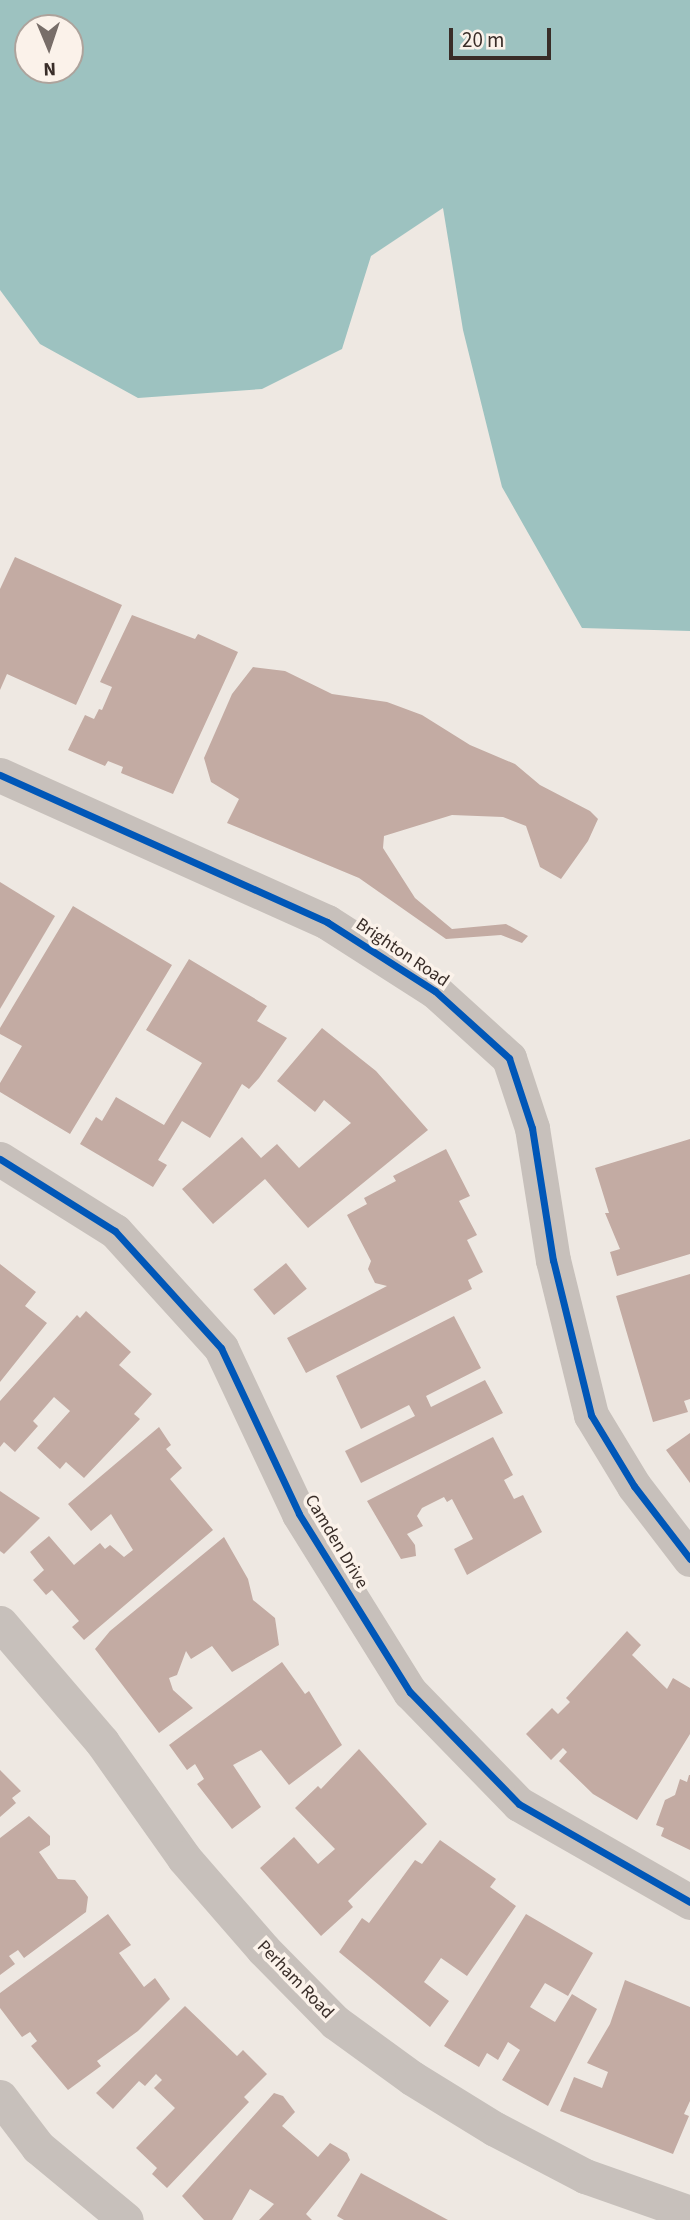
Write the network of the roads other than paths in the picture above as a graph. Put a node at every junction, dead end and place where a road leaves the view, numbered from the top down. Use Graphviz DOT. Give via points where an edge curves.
graph roads {
  1 [pos="0,775"];
  2 [pos="0,1159"];
  3 [pos="690,1559"];
  4 [pos="0,1623"];
  5 [pos="690,1902"];
  6 [pos="0,2098"];
  7 [pos="690,2213"];
  8 [pos="126,2220"];
  1 -- 3 [label="street, Brighton Road" via="327,922 435,991 509,1058 532,1128 553,1260 591,1415 634,1486"];
  2 -- 5 [label="street, Camden Drive" via="115,1231 221,1348 299,1514 410,1692 519,1804"];
  4 -- 7 [label="street, Perham Road" via="102,1742 184,1858 263,1949 335,2021 412,2078 495,2129 585,2176"];
  6 -- 8 [label="street" via="38,2147"];
}
